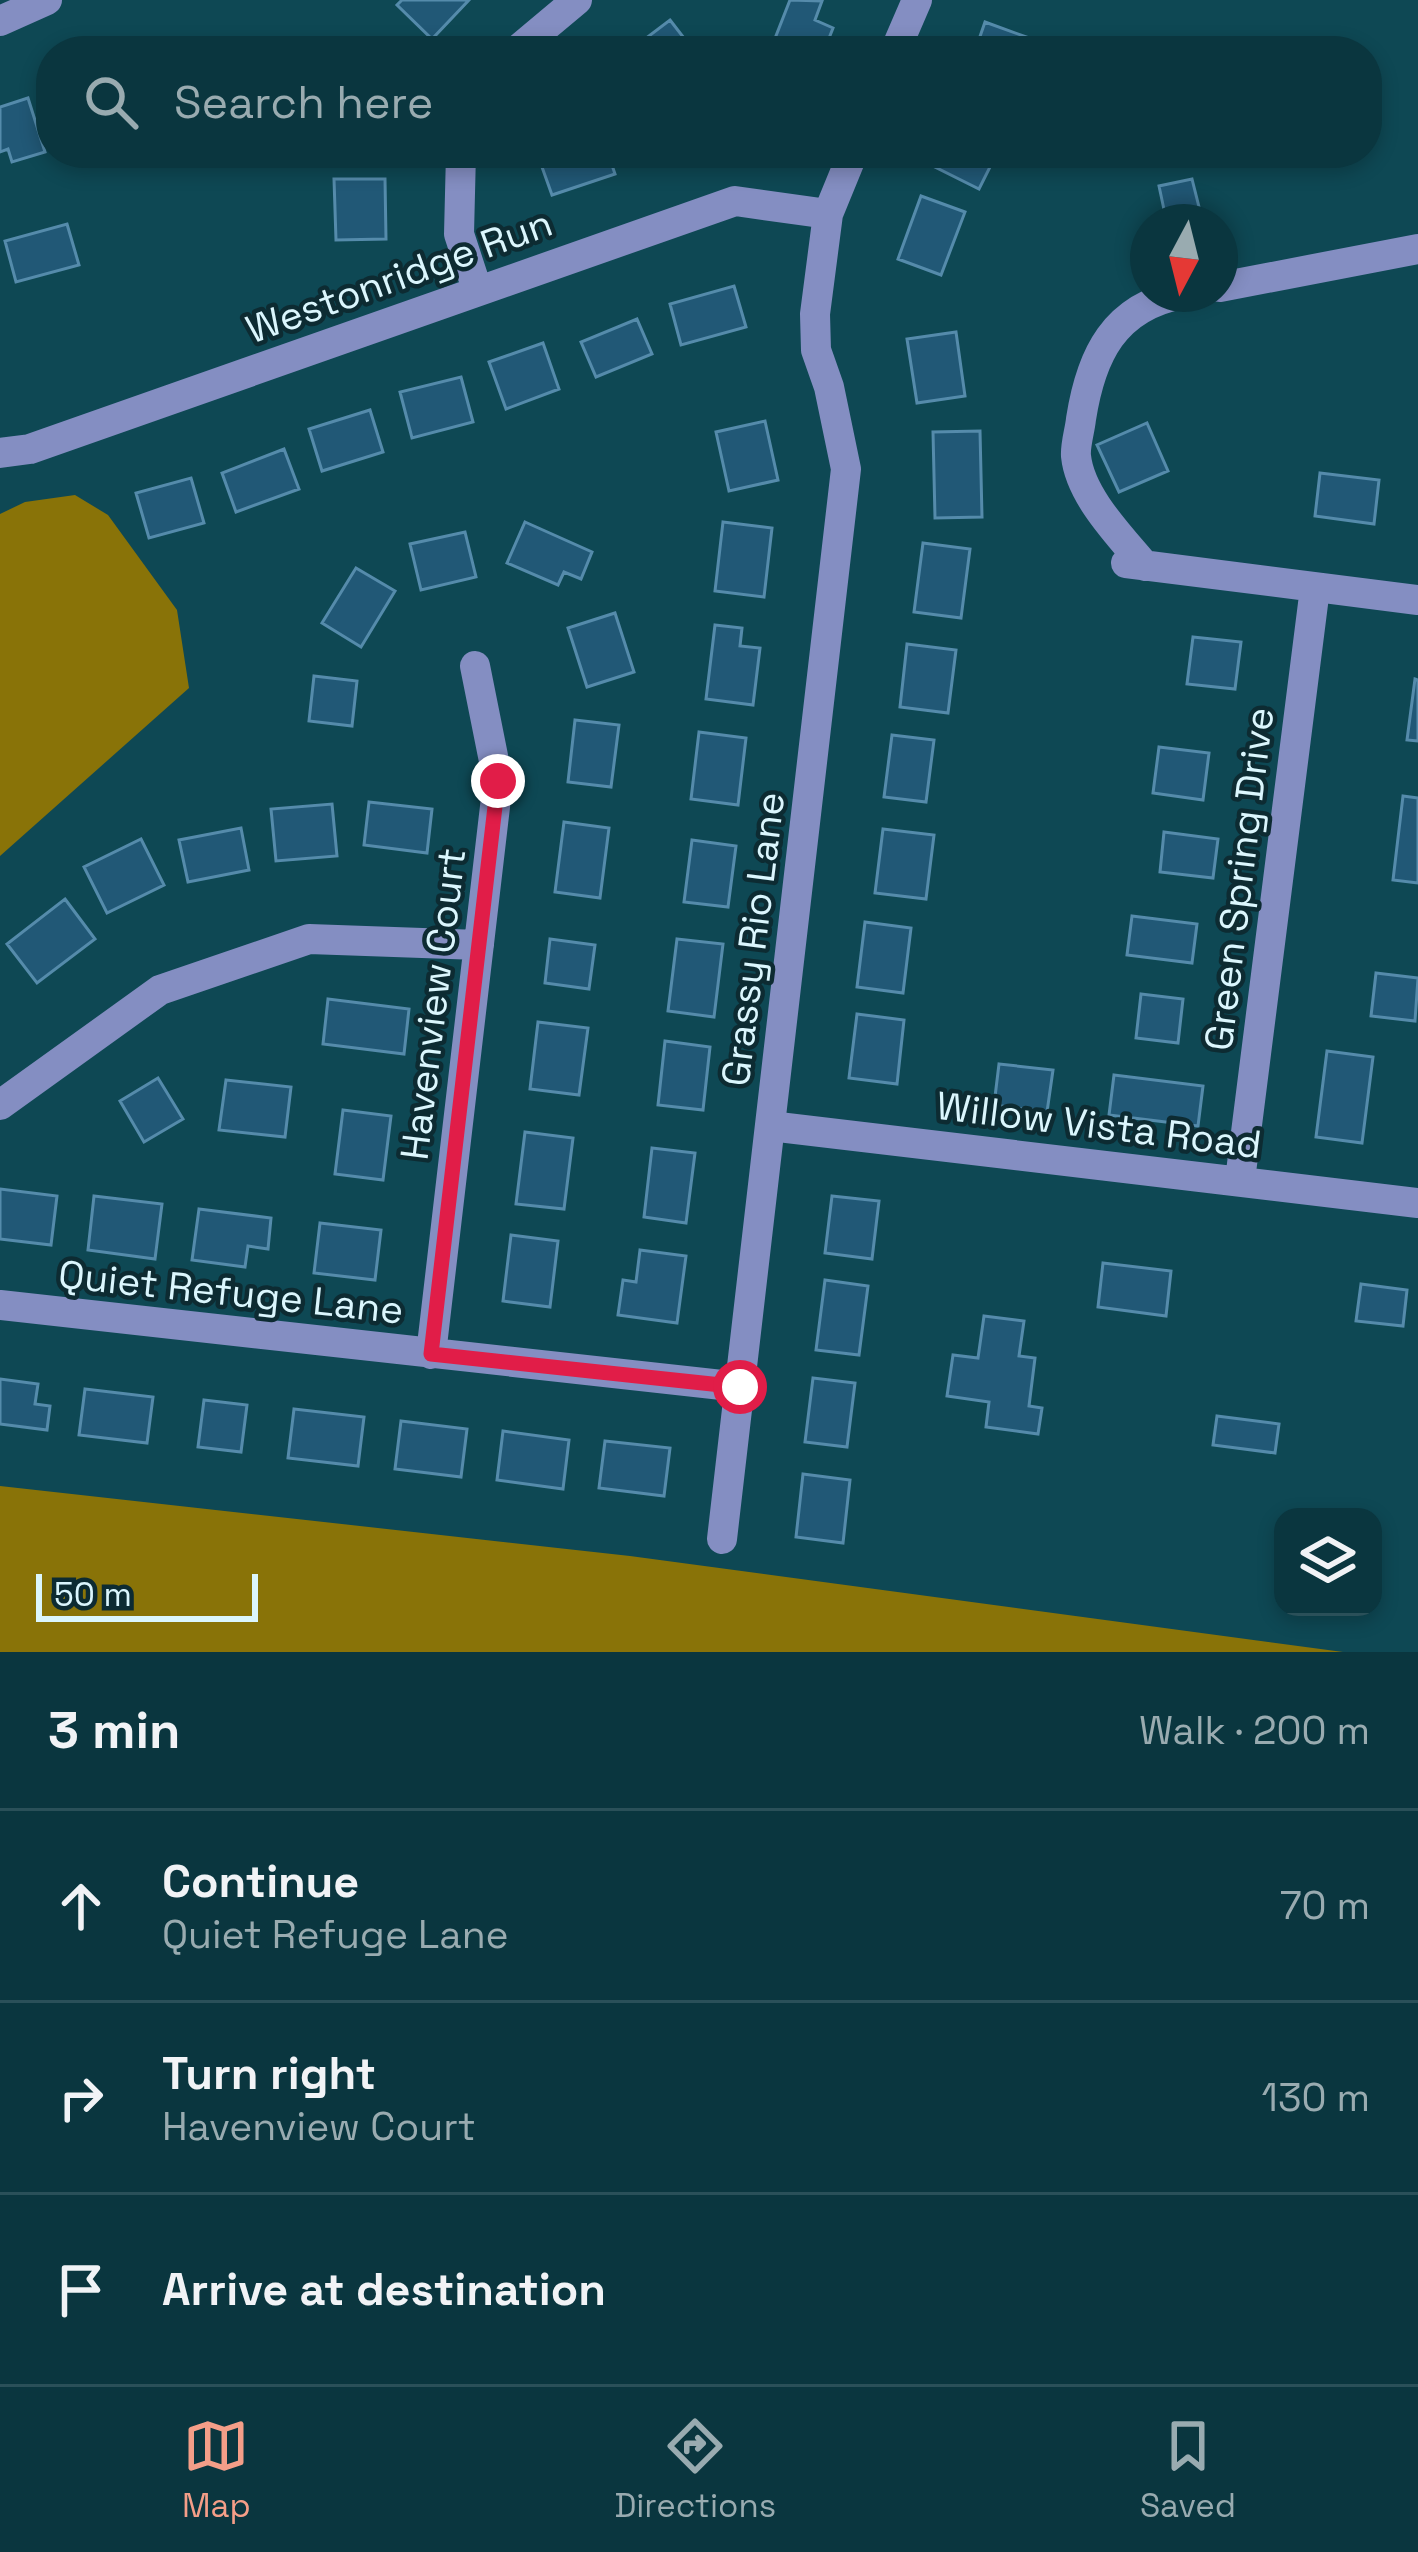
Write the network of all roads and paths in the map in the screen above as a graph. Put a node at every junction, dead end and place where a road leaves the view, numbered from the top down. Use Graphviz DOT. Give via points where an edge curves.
graph roads {
  1 [pos="47,0"];
  2 [pos="577,0"];
  3 [pos="916,0"];
  4 [pos="0,20"];
  5 [pos="534,36"];
  6 [pos="902,36"];
  7 [pos="460,168"];
  8 [pos="847,168"];
  9 [pos="828,214"];
  10 [pos="1418,249"];
  11 [pos="1238,284"];
  12 [pos="477,289"];
  13 [pos="1134,312"];
  14 [pos="0,453"];
  15 [pos="1315,588"];
  16 [pos="1418,600"];
  17 [pos="475,666"];
  18 [pos="479,945"];
  19 [pos="0,1105"];
  20 [pos="770,1126"];
  21 [pos="1240,1180"];
  22 [pos="1418,1203"];
  23 [pos="0,1305"];
  24 [pos="431,1354"];
  25 [pos="740,1387"];
  26 [pos="722,1539"];
  1 -- 4 [label="street"];
  2 -- 5 [label="street"];
  3 -- 6 [label="street"];
  7 -- 12 [label="street" via="459,234"];
  8 -- 9 [label="street"];
  9 -- 12 [label="street, Westonridge Run" via="735,201"];
  9 -- 20 [label="street, Grassy Rio Lane" via="816,350 846,469"];
  10 -- 11 [label="street"];
  12 -- 14 [label="street, Westonridge Run"];
  13 -- 15 [label="street" via="1111,328 1087,379 1076,457 1132,564"];
  15 -- 16 [label="street"];
  15 -- 21 [label="street, Green Spring Drive"];
  17 -- 18 [label="street, Havenview Court" via="498,781"];
  18 -- 19 [label="street" via="309,939 160,991"];
  18 -- 24 [label="street, Havenview Court"];
  20 -- 21 [label="street, Willow Vista Road"];
  20 -- 25 [label="street, Grassy Rio Lane"];
  21 -- 22 [label="street, Willow Vista Road"];
  23 -- 24 [label="street, Quiet Refuge Lane"];
  24 -- 25 [label="street, Quiet Refuge Lane"];
  25 -- 26 [label="street, Grassy Rio Lane"];
}
